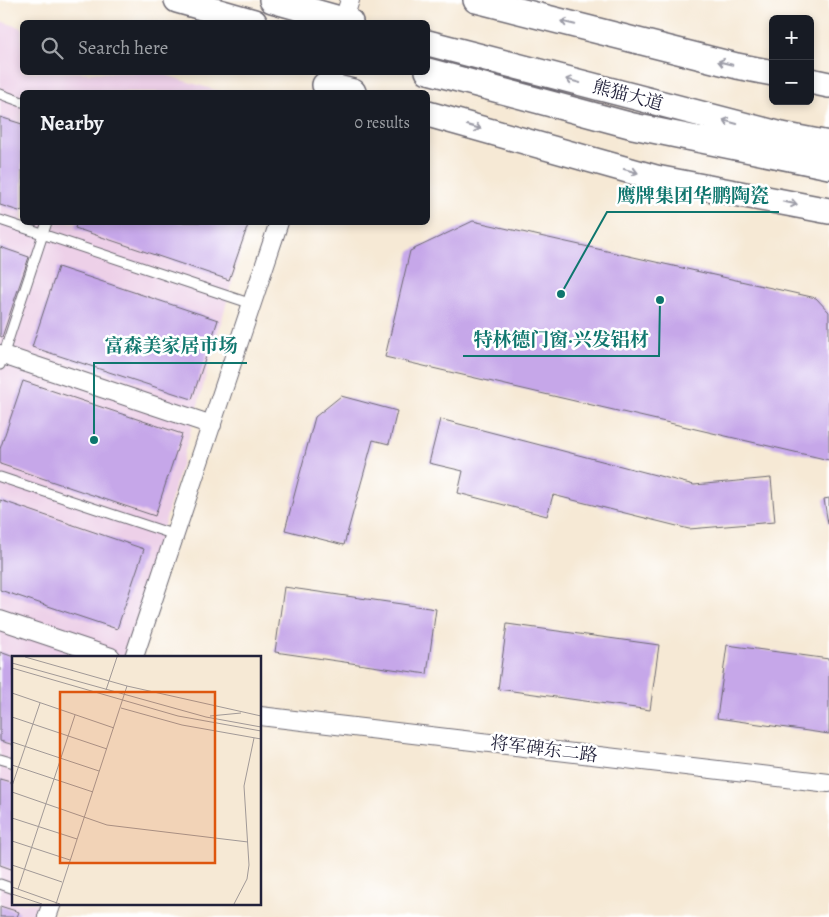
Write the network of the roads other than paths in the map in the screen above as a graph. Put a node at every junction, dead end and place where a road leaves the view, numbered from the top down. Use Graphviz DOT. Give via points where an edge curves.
graph roads {
  1 [pos="177,0"];
  2 [pos="272,0"];
  3 [pos="476,0"];
  4 [pos="347,16"];
  5 [pos="247,20"];
  6 [pos="430,44"];
  7 [pos="430,72"];
  8 [pos="769,72"];
  9 [pos="814,82"];
  10 [pos="326,83"];
  11 [pos="829,85"];
  12 [pos="346,90"];
  13 [pos="0,94"];
  14 [pos="20,101"];
  15 [pos="430,115"];
  16 [pos="829,127"];
  17 [pos="771,132"];
  18 [pos="829,144"];
  19 [pos="829,166"];
  20 [pos="829,211"];
  21 [pos="0,220"];
  22 [pos="46,225"];
  23 [pos="278,225"];
  24 [pos="43,234"];
  25 [pos="252,304"];
  26 [pos="1,358"];
  27 [pos="212,425"];
  28 [pos="0,477"];
  29 [pos="175,535"];
  30 [pos="0,620"];
  31 [pos="108,656"];
  32 [pos="134,656"];
  33 [pos="261,716"];
  34 [pos="829,783"];
  35 [pos="0,884"];
  36 [pos="12,888"];
  37 [pos="52,904"];
  38 [pos="47,917"];
  1 -- 5 [label="main road"];
  2 -- 4 [label="main road"];
  8 -- 3 [label="main road, one-way"];
  17 -- 6 [label="main road, 熊猫大道, one-way"];
  7 -- 19 [label="main road, 熊猫大道" via="633,126"];
  9 -- 11 [label="main road"];
  10 -- 12 [label="main road"];
  13 -- 14 [label="lane"];
  15 -- 20 [label="main road, one-way" via="656,178"];
  16 -- 17 [label="main road"];
  17 -- 18 [label="main road, 熊猫大道"];
  21 -- 24 [label="lane"];
  22 -- 24 [label="lane"];
  23 -- 25 [label="street"];
  24 -- 25 [label="lane"];
  24 -- 26 [label="lane"];
  25 -- 27 [label="street"];
  26 -- 27 [label="street"];
  27 -- 29 [label="street"];
  28 -- 29 [label="lane"];
  29 -- 32 [label="street"];
  30 -- 31 [label="street"];
  33 -- 34 [label="street, 将军碑东二路"];
  35 -- 36 [label="lane"];
  37 -- 38 [label="street"];
}
